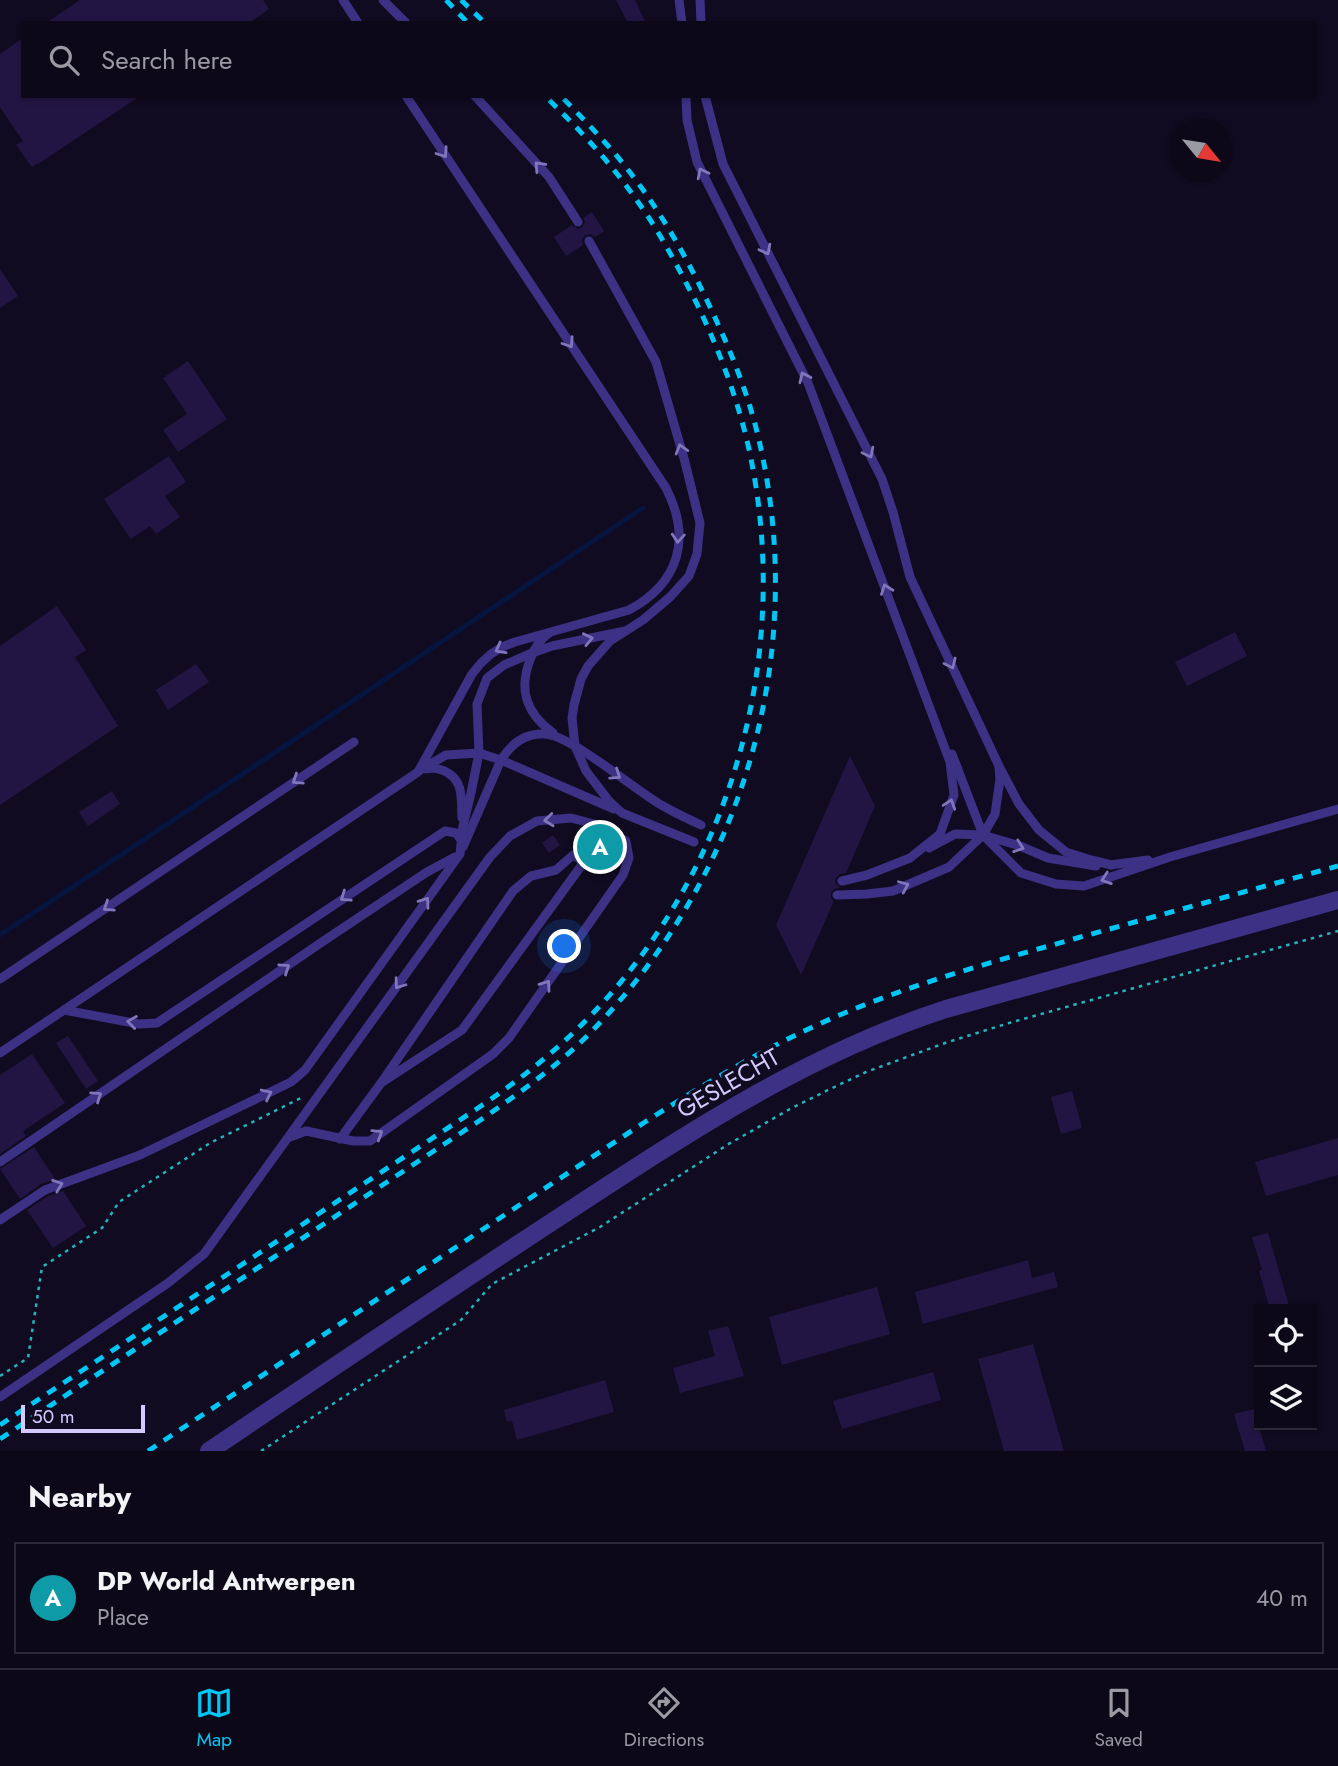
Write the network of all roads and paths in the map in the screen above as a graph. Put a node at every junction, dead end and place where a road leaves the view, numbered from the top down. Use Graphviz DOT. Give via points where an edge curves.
graph roads {
  1 [pos="343,0"];
  2 [pos="383,0"];
  3 [pos="680,0"];
  4 [pos="700,0"];
  5 [pos="357,21"];
  6 [pos="404,21"];
  7 [pos="682,21"];
  8 [pos="701,21"];
  9 [pos="407,98"];
  10 [pos="477,98"];
  11 [pos="686,98"];
  12 [pos="706,98"];
  13 [pos="578,222"];
  14 [pos="589,241"];
  15 [pos="554,630"];
  16 [pos="625,631"];
  17 [pos="532,653"];
  18 [pos="922,687"];
  19 [pos="556,736"];
  20 [pos="354,742"];
  21 [pos="575,746"];
  22 [pos="479,753"];
  23 [pos="500,760"];
  24 [pos="999,766"];
  25 [pos="418,772"];
  26 [pos="1338,809"];
  27 [pos="622,813"];
  28 [pos="701,825"];
  29 [pos="463,826"];
  30 [pos="983,835"];
  31 [pos="461,841"];
  32 [pos="694,842"];
  33 [pos="460,854"];
  34 [pos="1170,857"];
  35 [pos="910,858"];
  36 [pos="1112,864"];
  37 [pos="842,881"];
  38 [pos="837,895"];
  39 [pos="1338,900"];
  40 [pos="1338,932"];
  41 [pos="0,979"];
  42 [pos="64,1010"];
  43 [pos="0,1053"];
  44 [pos="380,1083"];
  45 [pos="327,1084"];
  46 [pos="290,1137"];
  47 [pos="340,1139"];
  48 [pos="0,1162"];
  49 [pos="0,1220"];
  50 [pos="0,1376"];
  51 [pos="0,1397"];
  52 [pos="209,1451"];
  53 [pos="261,1451"];
  1 -- 5 [label="lane"];
  2 -- 6 [label="lane"];
  3 -- 7 [label="lane"];
  4 -- 8 [label="lane"];
  9 -- 15 [label="lane, one-way" via="675,505 679,522 675,561 656,592 629,610"];
  13 -- 10 [label="lane, one-way" via="550,177"];
  18 -- 11 [label="lane, one-way" via="808,383 697,162"];
  12 -- 24 [label="lane, one-way" via="723,164 882,479 910,577"];
  16 -- 14 [label="lane, one-way" via="670,597 689,576 700,523 656,362"];
  15 -- 17 [label="lane"];
  15 -- 25 [label="lane, one-way" via="502,647 481,663"];
  17 -- 16 [label="lane, one-way"];
  16 -- 21 [label="lane" via="598,653 581,679 572,718"];
  17 -- 19 [label="lane" via="525,679 527,703"];
  17 -- 22 [label="lane" via="487,678 477,705"];
  18 -- 30 [label="lane" via="930,692"];
  35 -- 18 [label="lane, one-way" via="940,834 954,795 950,762"];
  19 -- 21 [label="lane"];
  19 -- 23 [label="lane" via="518,740"];
  20 -- 41 [label="lane, one-way"];
  21 -- 27 [label="lane" via="586,771"];
  21 -- 28 [label="lane, one-way" via="663,806"];
  22 -- 23 [label="lane"];
  22 -- 25 [label="lane" via="446,755"];
  22 -- 29 [label="lane"];
  23 -- 27 [label="lane"];
  23 -- 33 [label="lane"];
  24 -- 30 [label="lane" via="995,814"];
  24 -- 36 [label="lane" via="1039,830 1066,852"];
  25 -- 29 [label="lane" via="435,768 455,778 460,786"];
  25 -- 42 [label="lane"];
  26 -- 34 [label="lane"];
  27 -- 32 [label="lane"];
  29 -- 31 [label="lane"];
  34 -- 30 [label="lane, one-way" via="1084,886 1056,884 1021,873"];
  30 -- 35 [label="lane" via="955,834"];
  30 -- 36 [label="lane, one-way" via="1048,858"];
  38 -- 30 [label="lane, one-way" via="893,891 949,867"];
  31 -- 33 [label="lane"];
  31 -- 42 [label="lane, one-way" via="456,832 445,831 157,1023"];
  48 -- 33 [label="lane, one-way"];
  49 -- 33 [label="lane, one-way" via="45,1190 140,1155 291,1082 305,1070"];
  34 -- 36 [label="lane"];
  35 -- 37 [label="lane"];
  39 -- 52 [label="street, GESLECHT" via="946,1009 796,1072 665,1147"];
  40 -- 53 [label="path" via="971,1035 830,1088 727,1145 600,1227 492,1284 461,1321"];
  42 -- 43 [label="lane"];
  44 -- 44 [label="lane" via="462,1030 584,862 573,855 556,870 531,876 513,891"];
  44 -- 47 [label="lane"];
  45 -- 46 [label="lane"];
  47 -- 45 [label="lane, one-way" via="370,1141 494,1054 623,875 629,858 626,841 602,826 571,818 537,821 510,836 490,857"];
  45 -- 50 [label="path" via="210,1143 119,1202 102,1228 42,1267 28,1358"];
  46 -- 47 [label="lane" via="306,1131"];
  46 -- 51 [label="lane" via="204,1254"];
}
